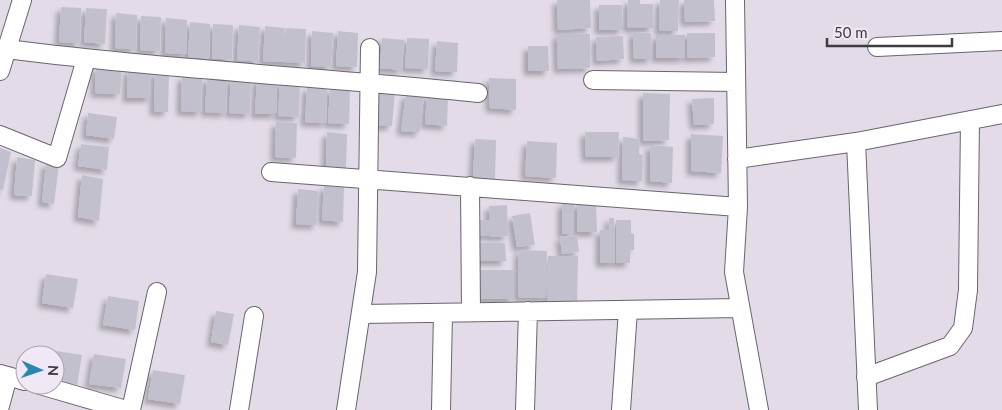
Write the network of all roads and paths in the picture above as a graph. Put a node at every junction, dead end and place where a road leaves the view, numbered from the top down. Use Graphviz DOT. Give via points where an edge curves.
graph roads {
  1 [pos="22,0"];
  2 [pos="735,0"];
  3 [pos="1002,41"];
  4 [pos="877,47"];
  5 [pos="370,48"];
  6 [pos="7,49"];
  7 [pos="86,59"];
  8 [pos="0,71"];
  9 [pos="593,80"];
  10 [pos="369,82"];
  11 [pos="736,82"];
  12 [pos="478,93"];
  13 [pos="1002,114"];
  14 [pos="970,120"];
  15 [pos="0,135"];
  16 [pos="856,142"];
  17 [pos="737,159"];
  18 [pos="271,172"];
  19 [pos="368,178"];
  20 [pos="470,186"];
  21 [pos="738,207"];
  22 [pos="156,292"];
  23 [pos="740,308"];
  24 [pos="628,310"];
  25 [pos="528,311"];
  26 [pos="472,312"];
  27 [pos="443,313"];
  28 [pos="360,314"];
  29 [pos="254,316"];
  30 [pos="11,377"];
  31 [pos="866,377"];
  32 [pos="65,392"];
  33 [pos="0,406"];
  34 [pos="126,410"];
  35 [pos="131,410"];
  36 [pos="239,410"];
  37 [pos="346,410"];
  38 [pos="441,410"];
  39 [pos="525,410"];
  40 [pos="621,410"];
  41 [pos="759,410"];
  42 [pos="868,410"];
  1 -- 6 [label="street"];
  2 -- 11 [label="street"];
  3 -- 4 [label="street"];
  5 -- 10 [label="street"];
  6 -- 7 [label="street"];
  6 -- 8 [label="street"];
  7 -- 10 [label="street"];
  7 -- 15 [label="street" via="58,158"];
  9 -- 11 [label="street"];
  10 -- 12 [label="street"];
  10 -- 19 [label="street"];
  11 -- 17 [label="street"];
  13 -- 14 [label="street"];
  14 -- 16 [label="street"];
  14 -- 31 [label="street" via="968,290 964,328 950,346"];
  16 -- 17 [label="street"];
  16 -- 31 [label="street"];
  17 -- 21 [label="street"];
  18 -- 19 [label="street"];
  19 -- 20 [label="street"];
  19 -- 28 [label="street" via="368,272"];
  20 -- 21 [label="street"];
  20 -- 26 [label="street"];
  21 -- 23 [label="street" via="734,272"];
  22 -- 35 [label="street"];
  23 -- 24 [label="street"];
  23 -- 41 [label="street"];
  24 -- 25 [label="street"];
  24 -- 40 [label="street"];
  25 -- 26 [label="street"];
  25 -- 39 [label="street"];
  26 -- 27 [label="street"];
  27 -- 28 [label="street"];
  27 -- 38 [label="street"];
  28 -- 37 [label="street"];
  29 -- 36 [label="street"];
  30 -- 33 [label="street"];
  31 -- 42 [label="street"];
  32 -- 34 [label="street"];
}
